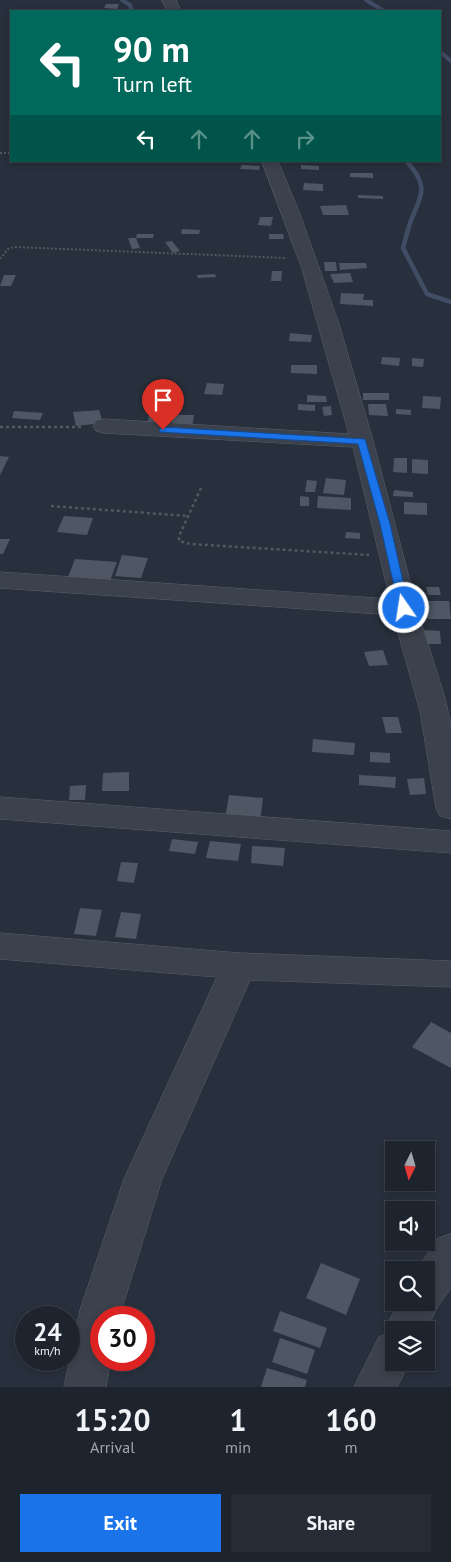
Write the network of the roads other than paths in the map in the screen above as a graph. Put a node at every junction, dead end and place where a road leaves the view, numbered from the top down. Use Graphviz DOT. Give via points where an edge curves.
graph roads {
  1 [pos="270,162"];
  2 [pos="104,426"];
  3 [pos="362,441"];
  4 [pos="0,580"];
  5 [pos="404,608"];
  6 [pos="0,808"];
  7 [pos="451,808"];
  8 [pos="451,842"];
  9 [pos="0,946"];
  10 [pos="239,966"];
  11 [pos="451,974"];
  12 [pos="451,1252"];
  13 [pos="435,1278"];
  14 [pos="385,1368"];
  15 [pos="85,1387"];
  16 [pos="375,1387"];
  1 -- 3 [label="street" via="307,259"];
  2 -- 3 [label="street"];
  3 -- 5 [label="street"];
  4 -- 5 [label="street"];
  5 -- 7 [label="street" via="434,711"];
  6 -- 8 [label="street"];
  9 -- 10 [label="street"];
  10 -- 11 [label="street"];
  10 -- 15 [label="street" via="143,1179 100,1310"];
  12 -- 13 [label="street"];
  14 -- 16 [label="street"];
}
